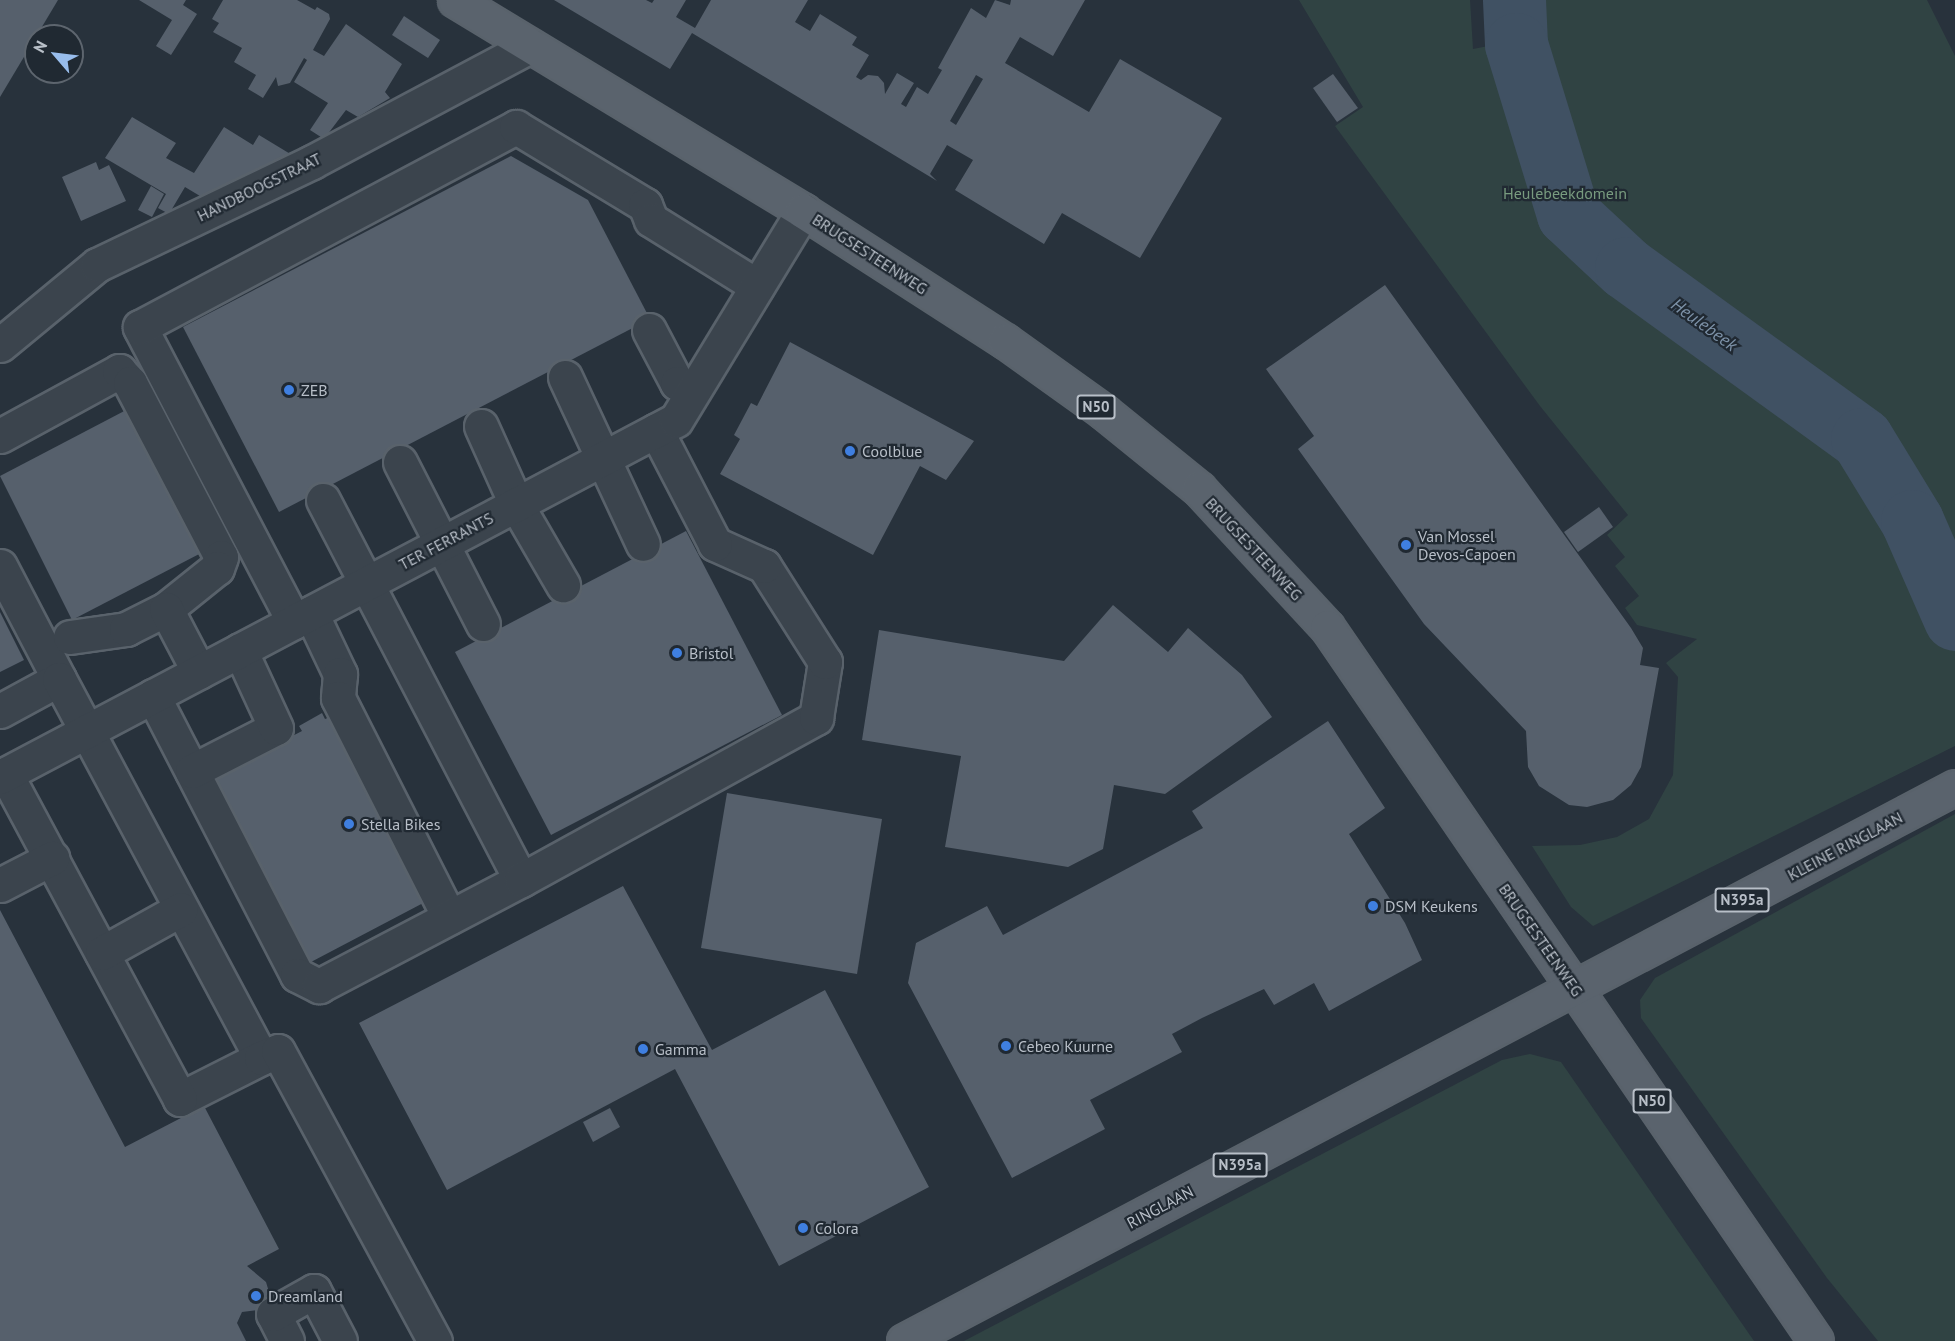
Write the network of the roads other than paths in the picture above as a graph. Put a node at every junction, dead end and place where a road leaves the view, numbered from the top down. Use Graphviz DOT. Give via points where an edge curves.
graph roads {
  1 [pos="455,0"];
  2 [pos="530,46"];
  3 [pos="803,211"];
  4 [pos="757,286"];
  5 [pos="649,330"];
  6 [pos="0,345"];
  7 [pos="565,376"];
  8 [pos="693,390"];
  9 [pos="481,426"];
  10 [pos="656,430"];
  11 [pos="0,436"];
  12 [pos="604,458"];
  13 [pos="400,462"];
  14 [pos="323,500"];
  15 [pos="516,504"];
  16 [pos="440,544"];
  17 [pos="643,544"];
  18 [pos="0,566"];
  19 [pos="368,583"];
  20 [pos="563,585"];
  21 [pos="166,609"];
  22 [pos="302,617"];
  23 [pos="483,624"];
  24 [pos="70,638"];
  25 [pos="240,650"];
  26 [pos="199,672"];
  27 [pos="59,679"];
  28 [pos="153,696"];
  29 [pos="0,711"];
  30 [pos="86,732"];
  31 [pos="192,771"];
  32 [pos="3,776"];
  33 [pos="1955,787"];
  34 [pos="52,858"];
  35 [pos="521,880"];
  36 [pos="0,885"];
  37 [pos="181,909"];
  38 [pos="449,917"];
  39 [pos="102,953"];
  40 [pos="1576,989"];
  41 [pos="261,1058"];
  42 [pos="287,1341"];
  43 [pos="340,1341"];
  44 [pos="435,1341"];
  45 [pos="904,1341"];
  46 [pos="1816,1341"];
  1 -- 2 [label="main road, BRUGSESTEENWEG / N50"];
  2 -- 3 [label="main road, BRUGSESTEENWEG / N50"];
  2 -- 6 [label="street, HANDBOOGSTRAAT" via="312,162 97,265"];
  3 -- 4 [label="street, TER FERRANTS"];
  3 -- 40 [label="main road, BRUGSESTEENWEG / N50" via="1005,341 1104,412 1199,489 1327,627"];
  4 -- 8 [label="street, TER FERRANTS"];
  4 -- 22 [label="street" via="651,220 645,205 516,127 140,327"];
  5 -- 8 [label="street" via="677,383"];
  7 -- 12 [label="street"];
  8 -- 10 [label="street, TER FERRANTS" via="676,420"];
  9 -- 15 [label="street"];
  10 -- 12 [label="street, TER FERRANTS"];
  10 -- 35 [label="street" via="715,544 764,566 825,662 816,718"];
  11 -- 21 [label="street" via="119,371 222,557 217,568"];
  12 -- 15 [label="street, TER FERRANTS"];
  12 -- 17 [label="street"];
  13 -- 16 [label="street"];
  14 -- 19 [label="street"];
  15 -- 16 [label="street, TER FERRANTS"];
  15 -- 20 [label="street"];
  16 -- 19 [label="street, TER FERRANTS"];
  16 -- 23 [label="street"];
  18 -- 27 [label="street"];
  19 -- 22 [label="street, TER FERRANTS"];
  19 -- 35 [label="street"];
  21 -- 24 [label="street" via="126,628"];
  21 -- 26 [label="street"];
  22 -- 25 [label="street, TER FERRANTS"];
  22 -- 38 [label="street" via="340,674 338,698"];
  25 -- 26 [label="street, TER FERRANTS"];
  25 -- 31 [label="street" via="276,728"];
  26 -- 28 [label="street, TER FERRANTS"];
  27 -- 29 [label="street"];
  27 -- 30 [label="street"];
  28 -- 30 [label="street, TER FERRANTS"];
  28 -- 31 [label="street"];
  30 -- 32 [label="street, TER FERRANTS"];
  30 -- 37 [label="street"];
  31 -- 38 [label="street" via="297,975 320,986"];
  32 -- 34 [label="street"];
  33 -- 40 [label="main road, KLEINE RINGLAAN / N395a"];
  34 -- 36 [label="street"];
  34 -- 39 [label="street"];
  35 -- 38 [label="street"];
  37 -- 39 [label="street"];
  37 -- 41 [label="street"];
  39 -- 41 [label="street" via="180,1099"];
  40 -- 45 [label="main road, RINGLAAN / N395a"];
  40 -- 46 [label="main road, BRUGSESTEENWEG / N50"];
  41 -- 44 [label="street" via="278,1051"];
  42 -- 43 [label="street" via="273,1314 314,1291"];
}
